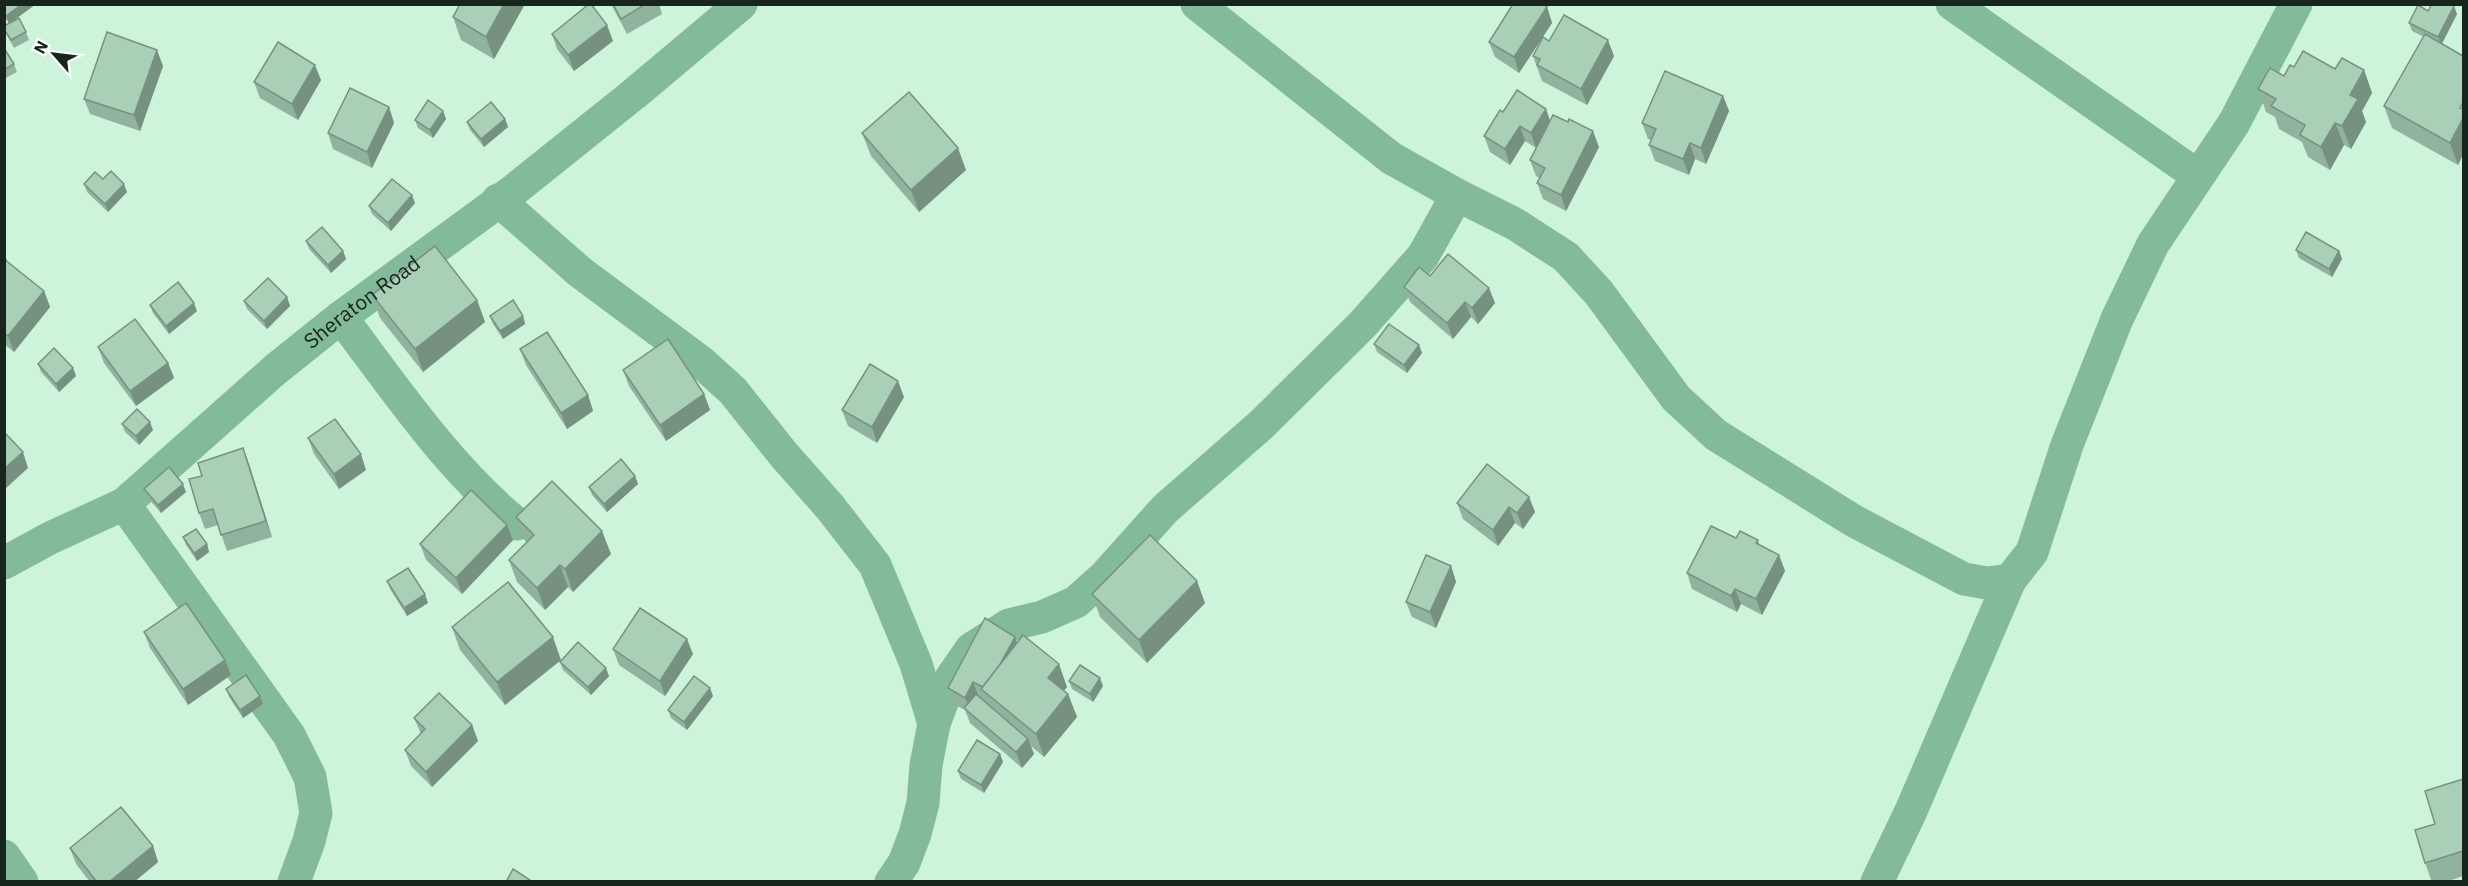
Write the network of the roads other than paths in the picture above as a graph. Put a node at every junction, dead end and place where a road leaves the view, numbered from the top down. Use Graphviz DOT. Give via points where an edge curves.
graph roads {
  1 [pos="741,4"];
  2 [pos="1197,4"];
  3 [pos="1952,4"];
  4 [pos="2296,4"];
  5 [pos="2198,176"];
  6 [pos="1457,195"];
  7 [pos="498,200"];
  8 [pos="341,317"];
  9 [pos="124,504"];
  10 [pos="518,524"];
  11 [pos="4,563"];
  12 [pos="2010,580"];
  13 [pos="934,724"];
  14 [pos="4,856"];
  15 [pos="22,882"];
  16 [pos="294,882"];
  17 [pos="891,882"];
  18 [pos="1877,882"];
  1 -- 7 [label="street, Sheraton Road" via="625,102"];
  2 -- 6 [label="street" via="1391,158"];
  3 -- 5 [label="street"];
  4 -- 5 [label="street" via="2234,123"];
  5 -- 12 [label="street" via="2153,244 2117,319 2067,445 2032,552"];
  6 -- 12 [label="street" via="1515,224 1566,257 1599,293 1676,398 1716,435 1854,521 1964,579 1987,583"];
  6 -- 13 [label="street" via="1423,256 1362,325 1261,425 1165,508 1105,576 1076,602 1042,617 1009,625 971,649 951,678"];
  7 -- 8 [label="street, Sheraton Road"];
  7 -- 13 [label="street" via="588,279 734,391 875,565 916,664"];
  8 -- 9 [label="street, Sheraton Road" via="276,369"];
  8 -- 10 [label="street" via="437,445 491,502"];
  9 -- 11 [label="street, Sheraton Road"];
  9 -- 16 [label="street" via="289,735 310,777 316,813"];
  12 -- 18 [label="street"];
  13 -- 17 [label="street" via="915,834"];
  14 -- 15 [label="street"];
}
